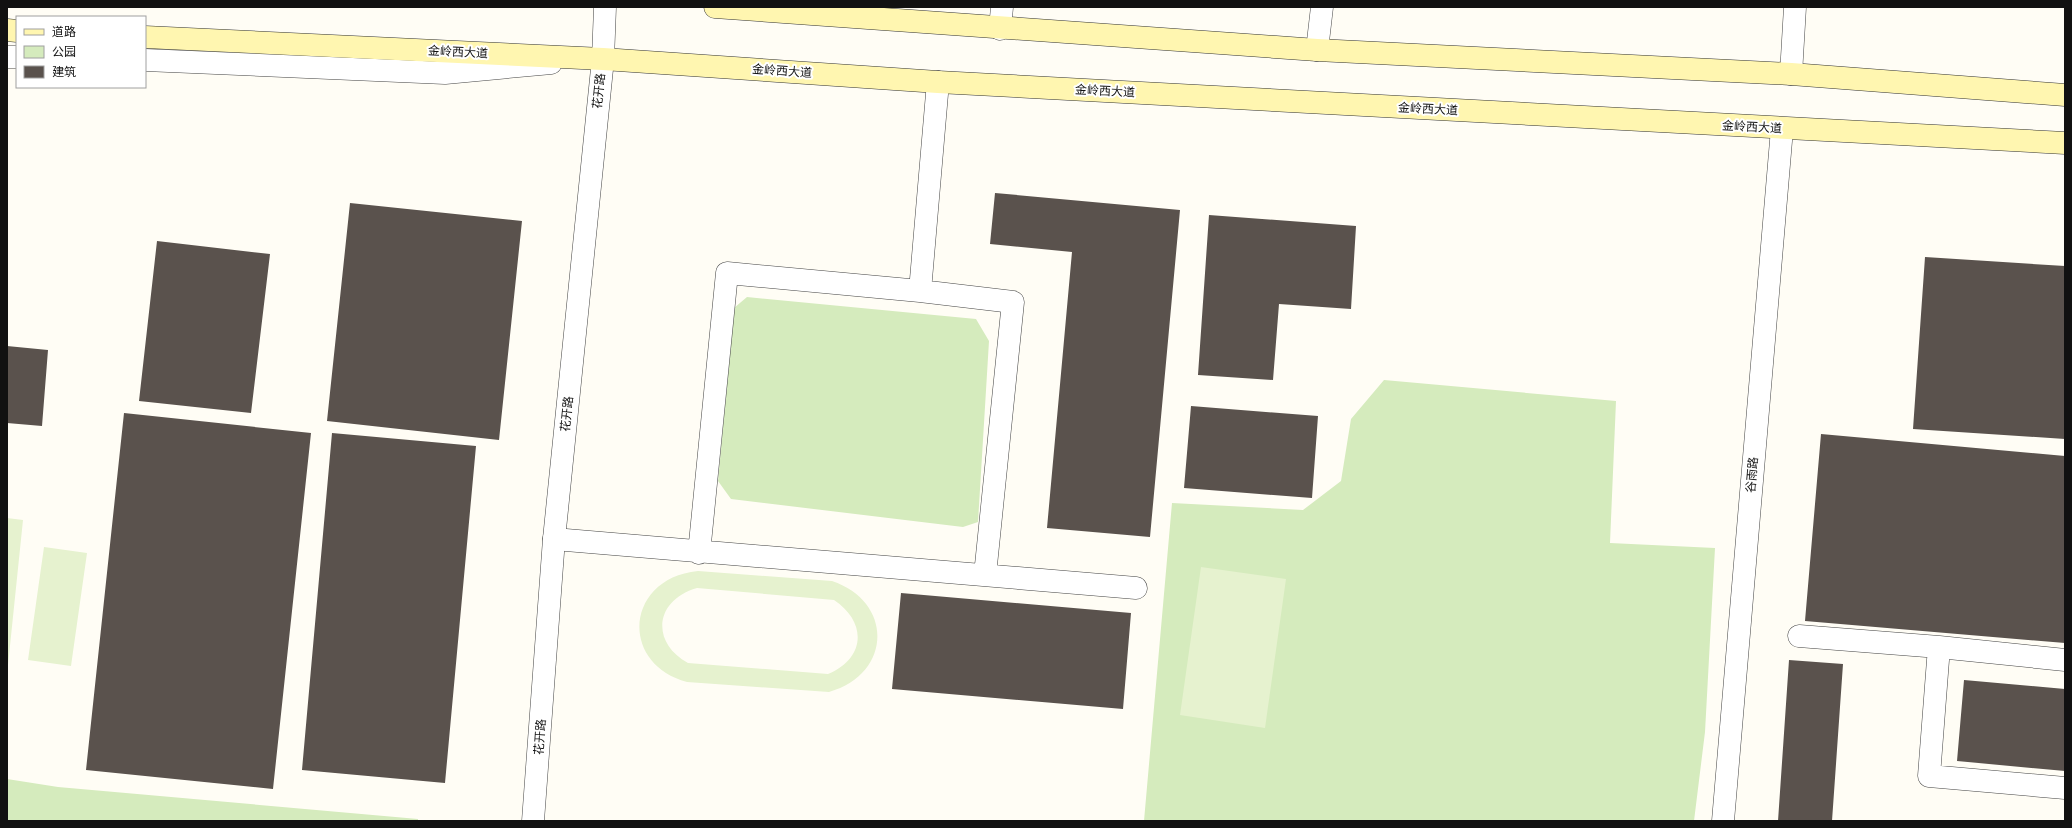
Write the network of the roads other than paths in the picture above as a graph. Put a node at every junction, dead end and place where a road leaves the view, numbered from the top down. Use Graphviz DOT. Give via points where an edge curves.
graph roads {
  1 [pos="605,7"];
  2 [pos="715,7"];
  3 [pos="1002,7"];
  4 [pos="1322,7"];
  5 [pos="1795,7"];
  6 [pos="1000,29"];
  7 [pos="146,37"];
  8 [pos="1317,50"];
  9 [pos="603,59"];
  10 [pos="146,60"];
  11 [pos="1791,74"];
  12 [pos="938,82"];
  13 [pos="2065,95"];
  14 [pos="1782,129"];
  15 [pos="2065,143"];
  16 [pos="920,290"];
  17 [pos="554,539"];
  18 [pos="699,553"];
  19 [pos="985,575"];
  20 [pos="1136,588"];
  21 [pos="1800,636"];
  22 [pos="1939,647"];
  23 [pos="2065,660"];
  24 [pos="2065,788"];
  25 [pos="533,821"];
  26 [pos="1723,821"];
  1 -- 9 [label="street, 花开路"];
  2 -- 6 [label="main road"];
  3 -- 6 [label="street"];
  4 -- 8 [label="street"];
  5 -- 11 [label="street"];
  6 -- 8 [label="main road"];
  7 -- 9 [label="main road, 金岭西大道"];
  8 -- 11 [label="main road"];
  9 -- 10 [label="street" via="445,73"];
  9 -- 12 [label="main road, 金岭西大道"];
  9 -- 17 [label="street, 花开路"];
  11 -- 13 [label="main road"];
  12 -- 14 [label="main road, 金岭西大道"];
  12 -- 16 [label="street"];
  14 -- 15 [label="main road, 金岭西大道"];
  14 -- 26 [label="street, 谷雨路"];
  16 -- 18 [label="street" via="727,273"];
  16 -- 19 [label="street" via="1013,302"];
  17 -- 18 [label="street"];
  17 -- 25 [label="street, 花开路"];
  18 -- 19 [label="street"];
  19 -- 20 [label="street"];
  21 -- 22 [label="street"];
  22 -- 23 [label="street"];
  22 -- 24 [label="street" via="1929,776"];
}
